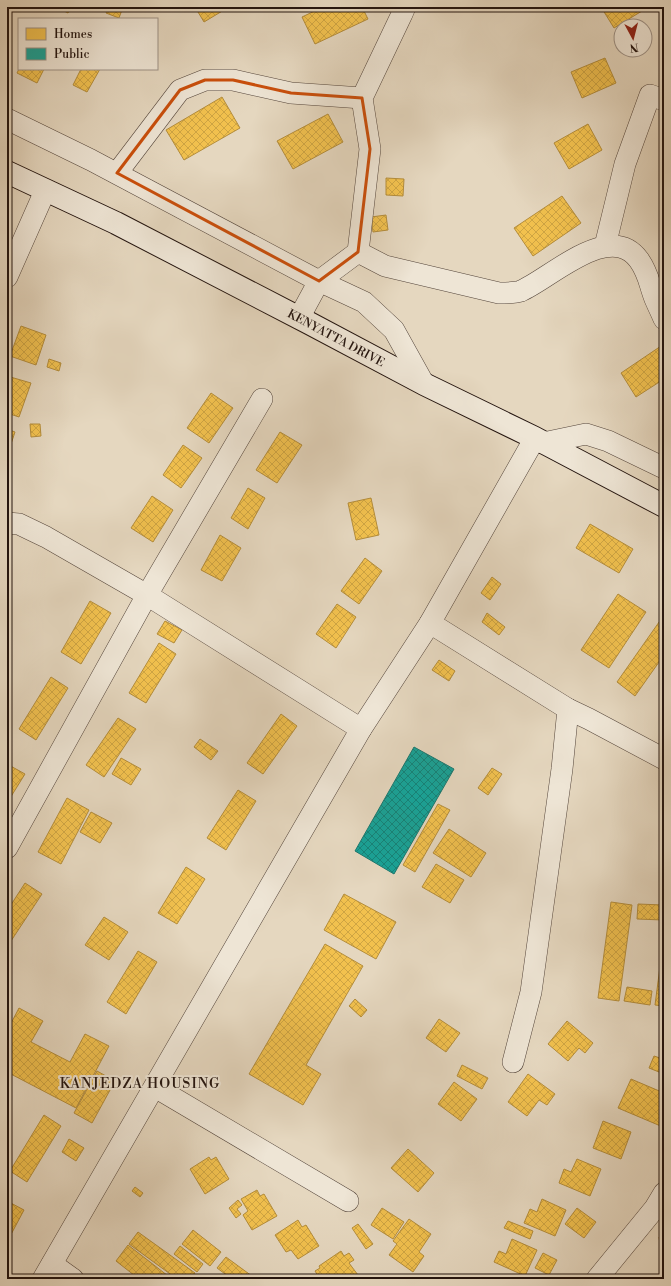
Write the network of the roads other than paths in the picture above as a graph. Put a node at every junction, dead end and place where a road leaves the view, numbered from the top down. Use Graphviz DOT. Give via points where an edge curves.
graph roads {
  1 [pos="405,7"];
  2 [pos="362,98"];
  3 [pos="664,100"];
  4 [pos="7,119"];
  5 [pos="7,172"];
  6 [pos="117,173"];
  7 [pos="45,190"];
  8 [pos="605,246"];
  9 [pos="358,252"];
  10 [pos="7,277"];
  11 [pos="319,281"];
  12 [pos="299,318"];
  13 [pos="664,319"];
  14 [pos="424,384"];
  15 [pos="262,399"];
  16 [pos="539,441"];
  17 [pos="664,468"];
  18 [pos="664,506"];
  19 [pos="7,523"];
  20 [pos="147,595"];
  21 [pos="430,623"];
  22 [pos="568,709"];
  23 [pos="362,729"];
  24 [pos="664,759"];
  25 [pos="7,848"];
  26 [pos="513,1062"];
  27 [pos="155,1087"];
  28 [pos="664,1193"];
  29 [pos="348,1201"];
  30 [pos="47,1271"];
  31 [pos="73,1279"];
  32 [pos="597,1279"];
  1 -- 2 [label="street"];
  2 -- 6 [label="street" via="291,93 232,80 205,80 180,90"];
  2 -- 9 [label="street" via="370,149"];
  3 -- 8 [label="street" via="650,95 625,164"];
  4 -- 6 [label="street"];
  5 -- 7 [label="main road, KENYATTA DRIVE"];
  6 -- 11 [label="street"];
  7 -- 10 [label="street"];
  7 -- 12 [label="main road, KENYATTA DRIVE" via="116,223"];
  8 -- 9 [label="street" via="575,258 519,292 500,293 385,266"];
  8 -- 13 [label="street" via="626,248 638,258 648,274"];
  9 -- 11 [label="street"];
  11 -- 12 [label="street"];
  11 -- 14 [label="street" via="364,302 394,330"];
  12 -- 14 [label="main road, KENYATTA DRIVE"];
  14 -- 16 [label="main road, KENYATTA DRIVE"];
  15 -- 20 [label="street"];
  16 -- 17 [label="street" via="586,434 608,440"];
  16 -- 18 [label="main road, KENYATTA DRIVE"];
  16 -- 21 [label="street"];
  19 -- 20 [label="street" via="19,524 46,536"];
  20 -- 23 [label="street"];
  20 -- 25 [label="street"];
  21 -- 22 [label="street"];
  21 -- 23 [label="street"];
  22 -- 24 [label="street"];
  22 -- 26 [label="street" via="531,992"];
  23 -- 27 [label="street"];
  27 -- 29 [label="street"];
  27 -- 30 [label="street"];
  28 -- 32 [label="street" via="655,1208"];
  30 -- 31 [label="street"];
}
